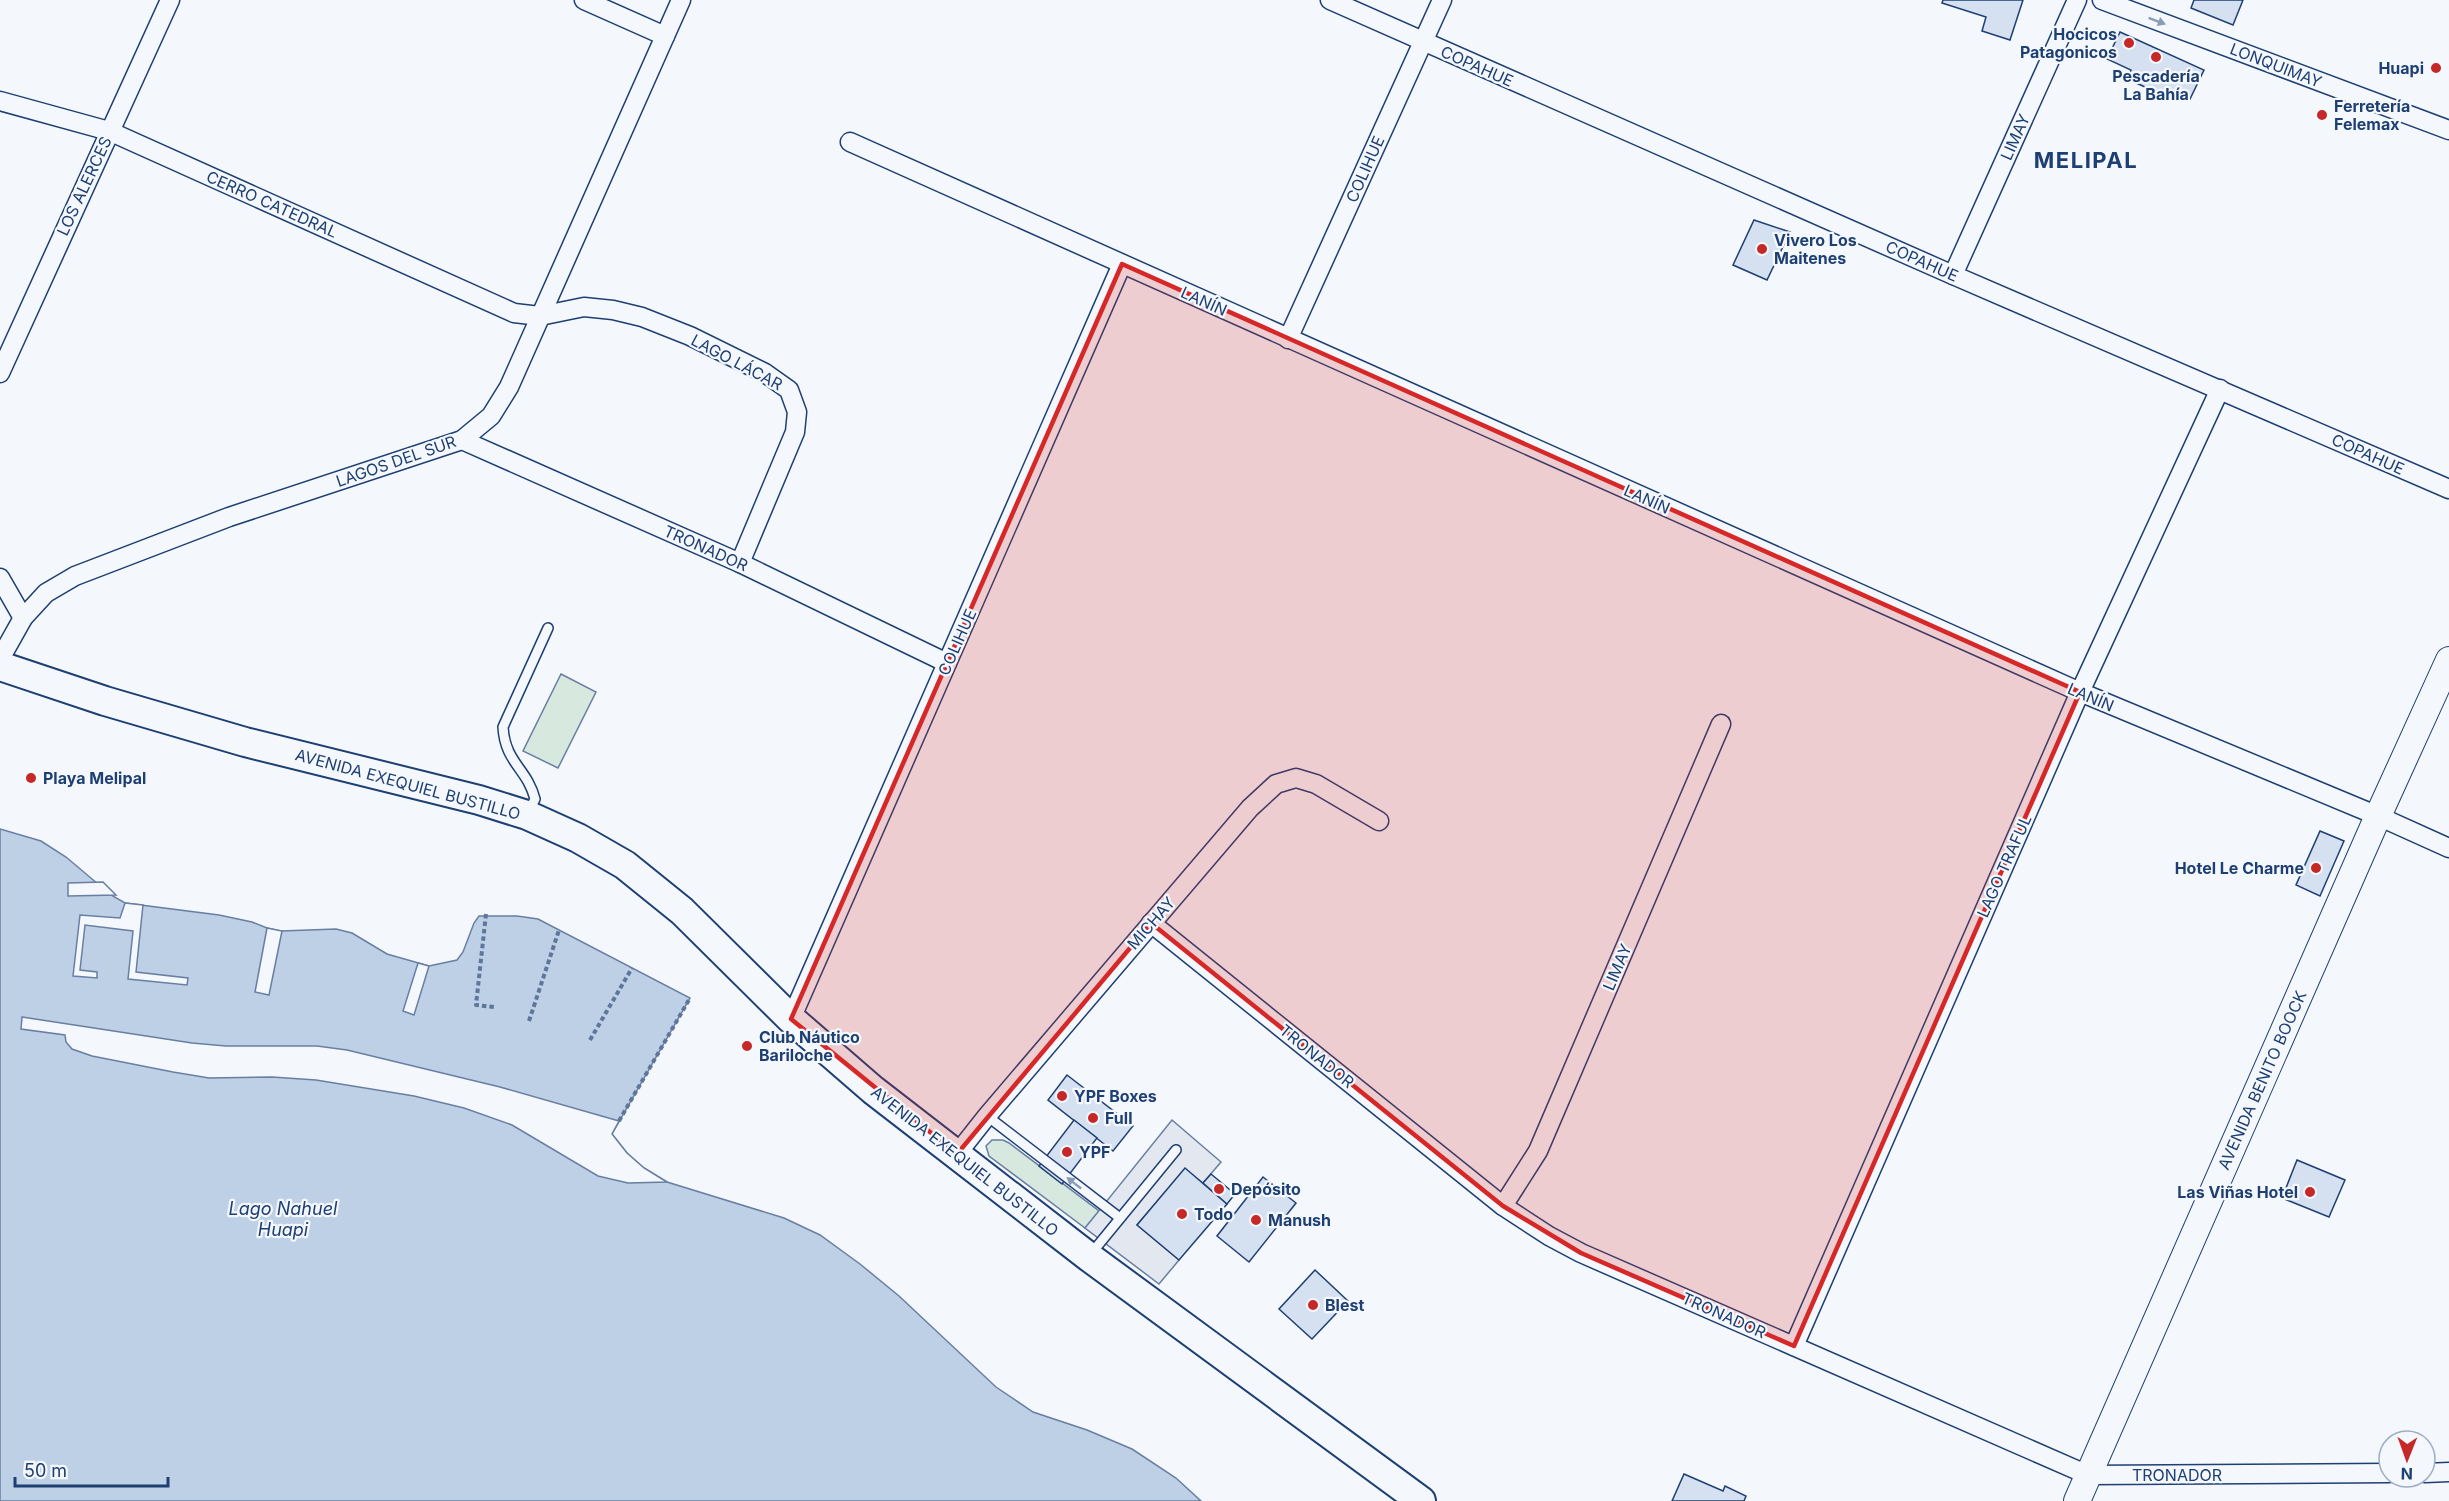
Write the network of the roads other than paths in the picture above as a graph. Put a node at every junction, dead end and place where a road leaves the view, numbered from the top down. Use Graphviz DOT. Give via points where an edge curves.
graph roads {
  1 [pos="170,0"];
  2 [pos="584,0"];
  3 [pos="681,0"];
  4 [pos="1330,0"];
  5 [pos="1442,0"];
  6 [pos="2077,0"];
  7 [pos="2102,0"];
  8 [pos="665,36"];
  9 [pos="1422,42"];
  10 [pos="0,101"];
  11 [pos="2449,130"];
  12 [pos="109,131"];
  13 [pos="850,142"];
  14 [pos="1122,264"];
  15 [pos="1953,274"];
  16 [pos="540,316"];
  17 [pos="1288,339"];
  18 [pos="3,355"];
  19 [pos="0,373"];
  20 [pos="2220,389"];
  21 [pos="462,440"];
  22 [pos="2449,489"];
  23 [pos="740,563"];
  24 [pos="0,578"];
  25 [pos="22,618"];
  26 [pos="548,628"];
  27 [pos="0,659"];
  28 [pos="2449,660"];
  29 [pos="947,663"];
  30 [pos="0,666"];
  31 [pos="2080,692"];
  32 [pos="1721,724"];
  33 [pos="527,815"];
  34 [pos="2378,816"];
  35 [pos="1379,821"];
  36 [pos="2449,848"];
  37 [pos="1151,923"];
  38 [pos="791,1019"];
  39 [pos="987,1116"];
  40 [pos="1176,1150"];
  41 [pos="957,1154"];
  42 [pos="1503,1206"];
  43 [pos="1120,1218"];
  44 [pos="1089,1257"];
  45 [pos="1794,1346"];
  46 [pos="2377,1473"];
  47 [pos="2088,1474"];
  48 [pos="1421,1501"];
  49 [pos="2077,1501"];
  1 -- 12 [label="street, LOS ALERCES"];
  2 -- 8 [label="street"];
  3 -- 8 [label="street, LAGOS DEL SUR"];
  4 -- 9 [label="street, COPAHUE"];
  5 -- 9 [label="street, COLIHUE"];
  6 -- 15 [label="street, LIMAY"];
  7 -- 11 [label="street, LONQUIMAY, one-way"];
  8 -- 16 [label="street, LAGOS DEL SUR"];
  9 -- 15 [label="street, COPAHUE"];
  9 -- 17 [label="street, COLIHUE"];
  10 -- 12 [label="street, CERRO CATEDRAL"];
  12 -- 16 [label="street, CERRO CATEDRAL" via="514,313"];
  12 -- 18 [label="street, LOS ALERCES"];
  13 -- 14 [label="street, LANÍN"];
  14 -- 17 [label="street, LANÍN"];
  14 -- 29 [label="street, COLIHUE"];
  15 -- 20 [label="street, COPAHUE"];
  16 -- 21 [label="street, LAGOS DEL SUR" via="509,387 491,416"];
  16 -- 23 [label="street, LAGO LÁCAR" via="584,307 642,317 690,336 789,390 797,412 795,432"];
  17 -- 31 [label="street, LANÍN"];
  18 -- 19 [label="street, LOS ALERCES"];
  20 -- 22 [label="street, COPAHUE"];
  20 -- 31 [label="street, LAGO TRAFUL"];
  21 -- 23 [label="street, TRONADOR"];
  21 -- 25 [label="street, LAGOS DEL SUR" via="229,517 75,576 46,593"];
  23 -- 29 [label="street, TRONADOR"];
  24 -- 25 [label="street"];
  25 -- 27 [label="street, LAGOS DEL SUR"];
  26 -- 33 [label="lane" via="503,727 512,761 530,781 535,799"];
  28 -- 34 [label="main road, AVENIDA BENITO BOOCK"];
  29 -- 38 [label="street, COLIHUE"];
  30 -- 33 [label="main road, AVENIDA EXEQUIEL BUSTILLO" via="245,742"];
  31 -- 34 [label="street, LANÍN"];
  31 -- 45 [label="street, LAGO TRAFUL"];
  32 -- 42 [label="street, LIMAY" via="1538,1151"];
  33 -- 38 [label="main road, AVENIDA EXEQUIEL BUSTILLO" via="579,838 625,865 682,911"];
  34 -- 36 [label="street, LANÍN"];
  34 -- 47 [label="main road, AVENIDA BENITO BOOCK"];
  35 -- 37 [label="street, MICHAY" via="1316,784 1296,778 1276,784 1250,808"];
  37 -- 39 [label="street, MICHAY"];
  37 -- 42 [label="street, TRONADOR"];
  38 -- 41 [label="main road, AVENIDA EXEQUIEL BUSTILLO" via="873,1090"];
  39 -- 41 [label="street, MICHAY"];
  43 -- 39 [label="lane, one-way"];
  40 -- 43 [label="lane"];
  41 -- 44 [label="main road, AVENIDA EXEQUIEL BUSTILLO"];
  42 -- 45 [label="street, TRONADOR" via="1581,1253"];
  43 -- 44 [label="lane"];
  44 -- 48 [label="main road, AVENIDA EXEQUIEL BUSTILLO"];
  45 -- 47 [label="street, TRONADOR"];
  46 -- 47 [label="street, TRONADOR"];
  47 -- 49 [label="main road, AVENIDA BENITO BOOCK"];
}
